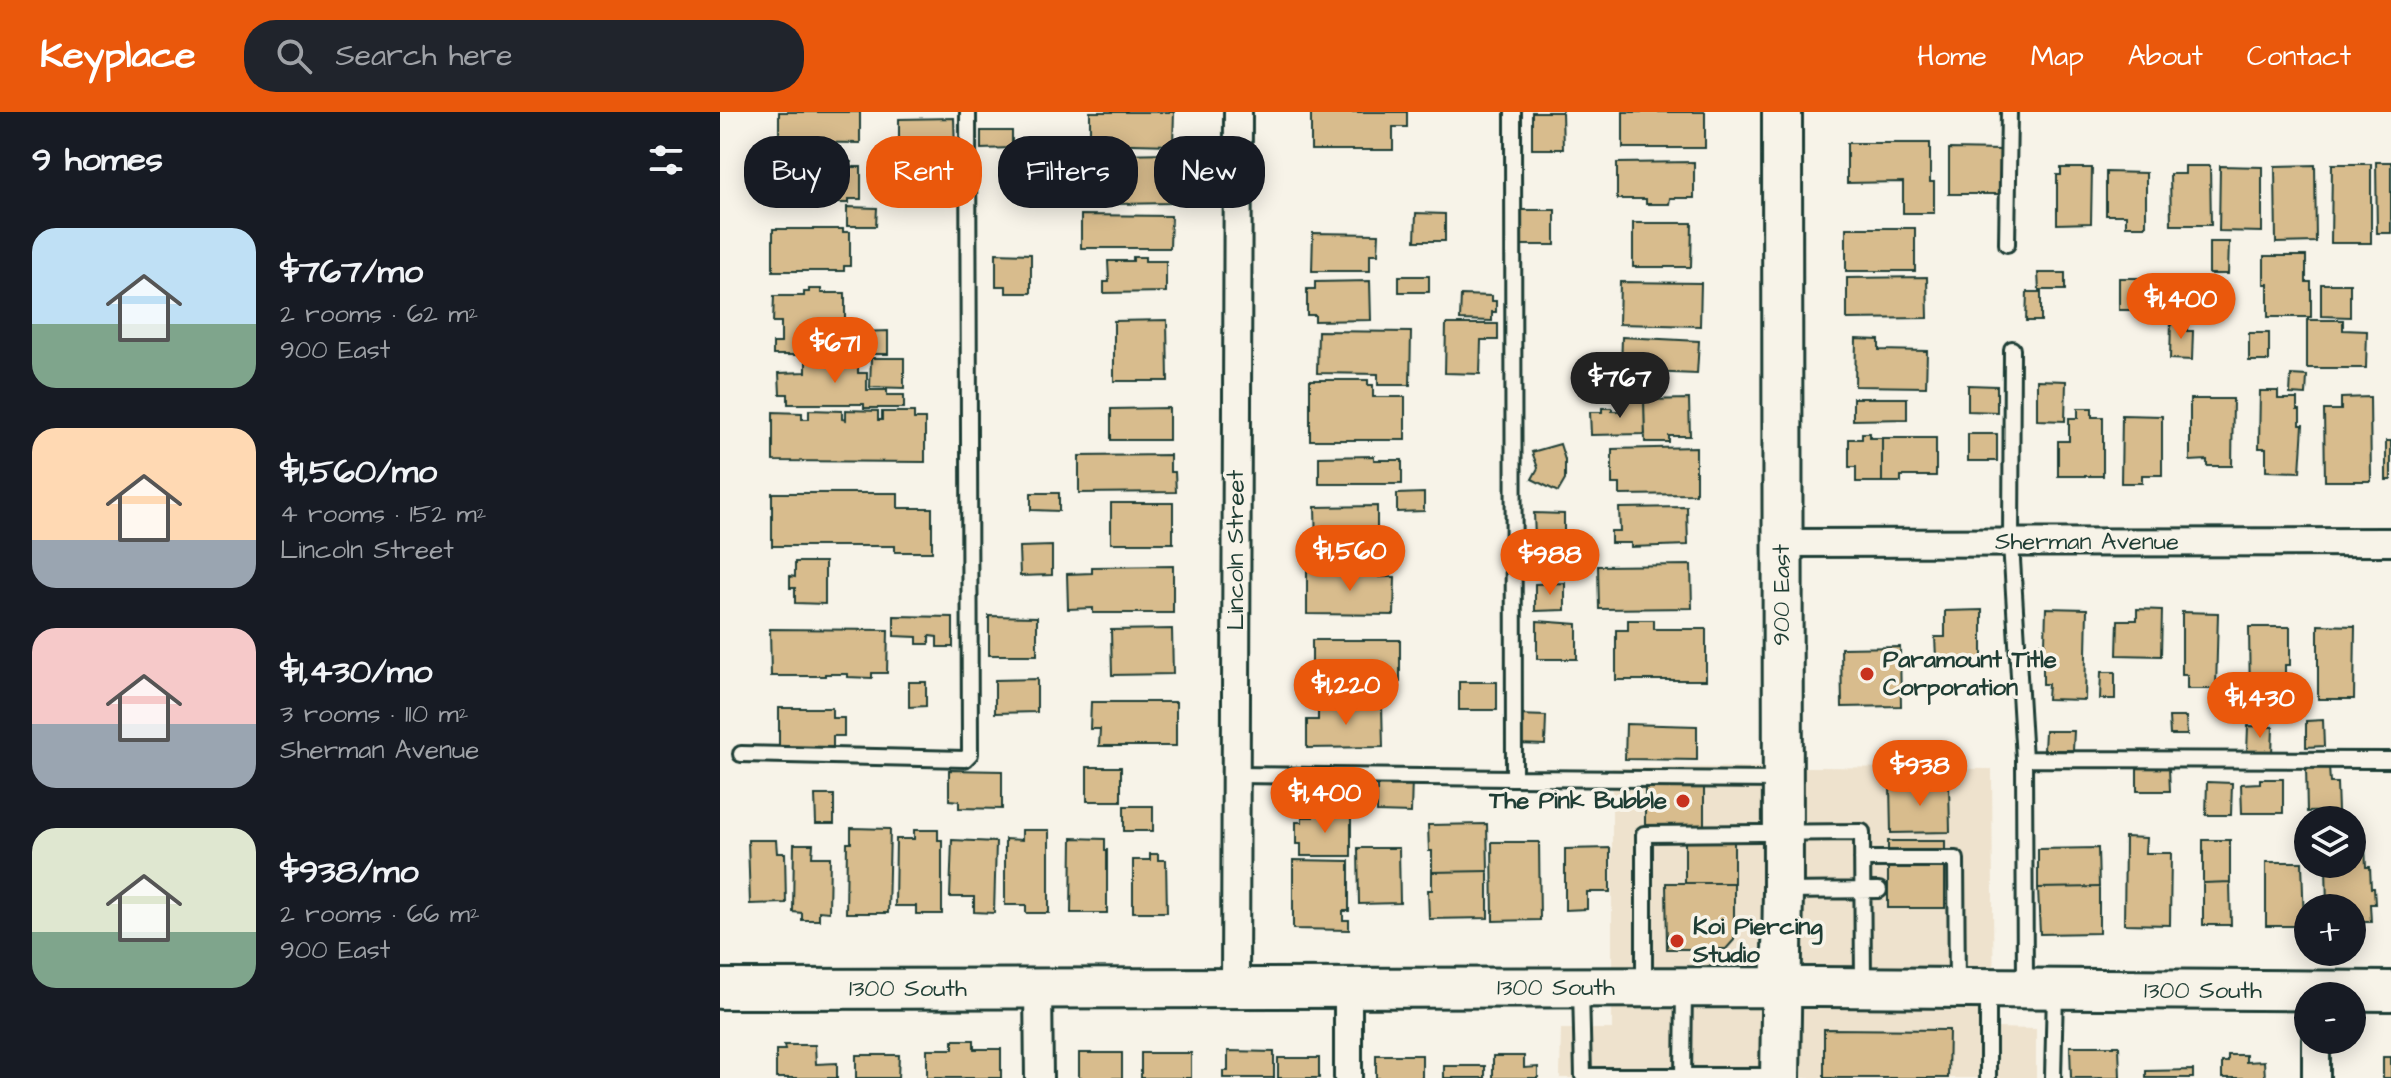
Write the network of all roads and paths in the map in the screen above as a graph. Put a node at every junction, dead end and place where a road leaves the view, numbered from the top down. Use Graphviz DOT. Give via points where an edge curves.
graph roads {
  1 [pos="968,112"];
  2 [pos="1238,112"];
  3 [pos="1513,112"];
  4 [pos="1782,112"];
  5 [pos="2009,112"];
  6 [pos="2007,244"];
  7 [pos="2012,349"];
  8 [pos="2391,542"];
  9 [pos="1782,543"];
  10 [pos="2011,543"];
  11 [pos="741,754"];
  12 [pos="2024,759"];
  13 [pos="2391,760"];
  14 [pos="1236,775"];
  15 [pos="1514,778"];
  16 [pos="1782,780"];
  17 [pos="1782,833"];
  18 [pos="1862,859"];
  19 [pos="1879,890"];
  20 [pos="1783,891"];
  21 [pos="1862,891"];
  22 [pos="1581,987"];
  23 [pos="1644,987"];
  24 [pos="1684,987"];
  25 [pos="1780,987"];
  26 [pos="1038,988"];
  27 [pos="1235,988"];
  28 [pos="1348,988"];
  29 [pos="1863,988"];
  30 [pos="720,989"];
  31 [pos="2006,990"];
  32 [pos="2391,991"];
  33 [pos="2366,992"];
  34 [pos="2294,994"];
  35 [pos="2316,1054"];
  36 [pos="1683,1076"];
  37 [pos="1780,1077"];
  38 [pos="1039,1078"];
  39 [pos="1348,1078"];
  40 [pos="1988,1078"];
  41 [pos="2053,1078"];
  42 [pos="2316,1078"];
  1 -- 11 [label="lane" via="970,754 965,759"];
  2 -- 14 [label="street, Lincoln Street"];
  3 -- 15 [label="lane"];
  4 -- 9 [label="street, 900 East"];
  5 -- 6 [label="lane"];
  7 -- 10 [label="lane"];
  8 -- 10 [label="street, Sherman Avenue"];
  9 -- 10 [label="street, Sherman Avenue"];
  9 -- 16 [label="street, 900 East"];
  10 -- 12 [label="lane"];
  12 -- 13 [label="lane"];
  12 -- 31 [label="lane"];
  14 -- 15 [label="lane"];
  14 -- 27 [label="street, Lincoln Street"];
  15 -- 16 [label="lane"];
  16 -- 17 [label="street, 900 East"];
  17 -- 18 [label="lane" via="1862,832"];
  17 -- 20 [label="street, 900 East"];
  17 -- 23 [label="lane" via="1644,834"];
  18 -- 21 [label="lane"];
  18 -- 31 [label="lane" via="1956,859"];
  19 -- 21 [label="lane"];
  20 -- 21 [label="lane"];
  20 -- 25 [label="street, 900 East"];
  21 -- 29 [label="lane"];
  22 -- 23 [label="street, 1300 South"];
  22 -- 28 [label="street, 1300 South"];
  22 -- 36 [label="lane" via="1583,1076"];
  23 -- 24 [label="street, 1300 South"];
  24 -- 25 [label="street, 1300 South"];
  24 -- 36 [label="lane"];
  25 -- 29 [label="street, 1300 South"];
  25 -- 37 [label="street, 900 East"];
  26 -- 27 [label="street, 1300 South"];
  26 -- 30 [label="street, 1300 South"];
  26 -- 38 [label="street"];
  27 -- 28 [label="street, 1300 South"];
  28 -- 39 [label="street"];
  29 -- 31 [label="street, 1300 South"];
  31 -- 34 [label="street, 1300 South"];
  31 -- 40 [label="lane"];
  31 -- 41 [label="lane"];
  32 -- 33 [label="street, 1300 South"];
  35 -- 42 [label="street"];
  36 -- 37 [label="lane"];
}
